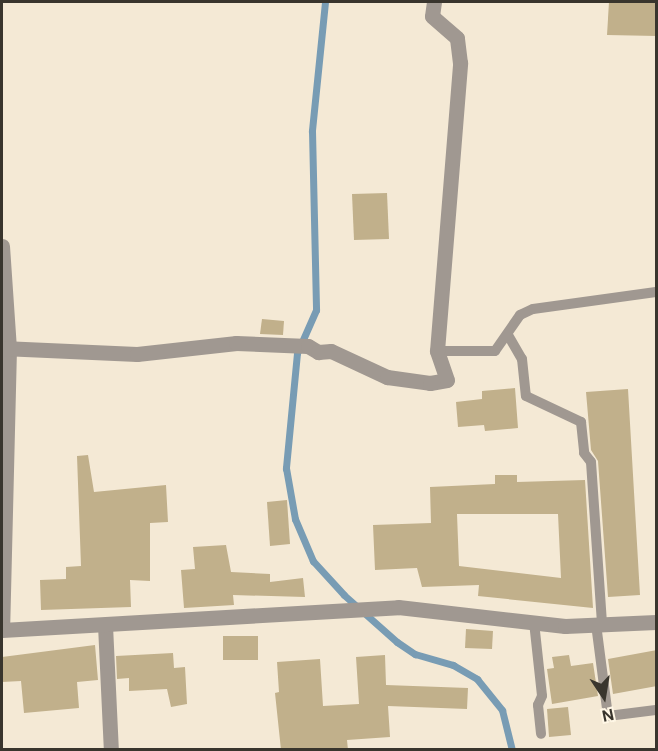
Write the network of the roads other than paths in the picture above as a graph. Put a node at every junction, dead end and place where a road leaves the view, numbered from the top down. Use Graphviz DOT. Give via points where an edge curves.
graph roads {
  1 [pos="434,2"];
  2 [pos="2,246"];
  3 [pos="657,292"];
  4 [pos="508,335"];
  5 [pos="5,348"];
  6 [pos="437,351"];
  7 [pos="534,622"];
  8 [pos="657,622"];
  9 [pos="599,624"];
  10 [pos="105,625"];
  11 [pos="2,629"];
  12 [pos="657,710"];
  13 [pos="541,734"];
  14 [pos="111,750"];
  1 -- 6 [label="street" via="432,16 457,38 460,63"];
  2 -- 5 [label="street"];
  3 -- 4 [label="lane" via="533,309 520,315"];
  4 -- 6 [label="lane" via="495,351"];
  4 -- 9 [label="lane" via="522,359 526,396 581,422 584,453 591,462"];
  5 -- 6 [label="street" via="137,354 236,344 308,346 318,352 331,351 387,377 430,383 447,380"];
  5 -- 11 [label="street"];
  7 -- 9 [label="street"];
  7 -- 10 [label="street" via="398,607"];
  7 -- 13 [label="lane" via="542,696 538,705"];
  8 -- 9 [label="street"];
  9 -- 12 [label="lane" via="608,716"];
  10 -- 11 [label="street"];
  10 -- 14 [label="street"];
}
